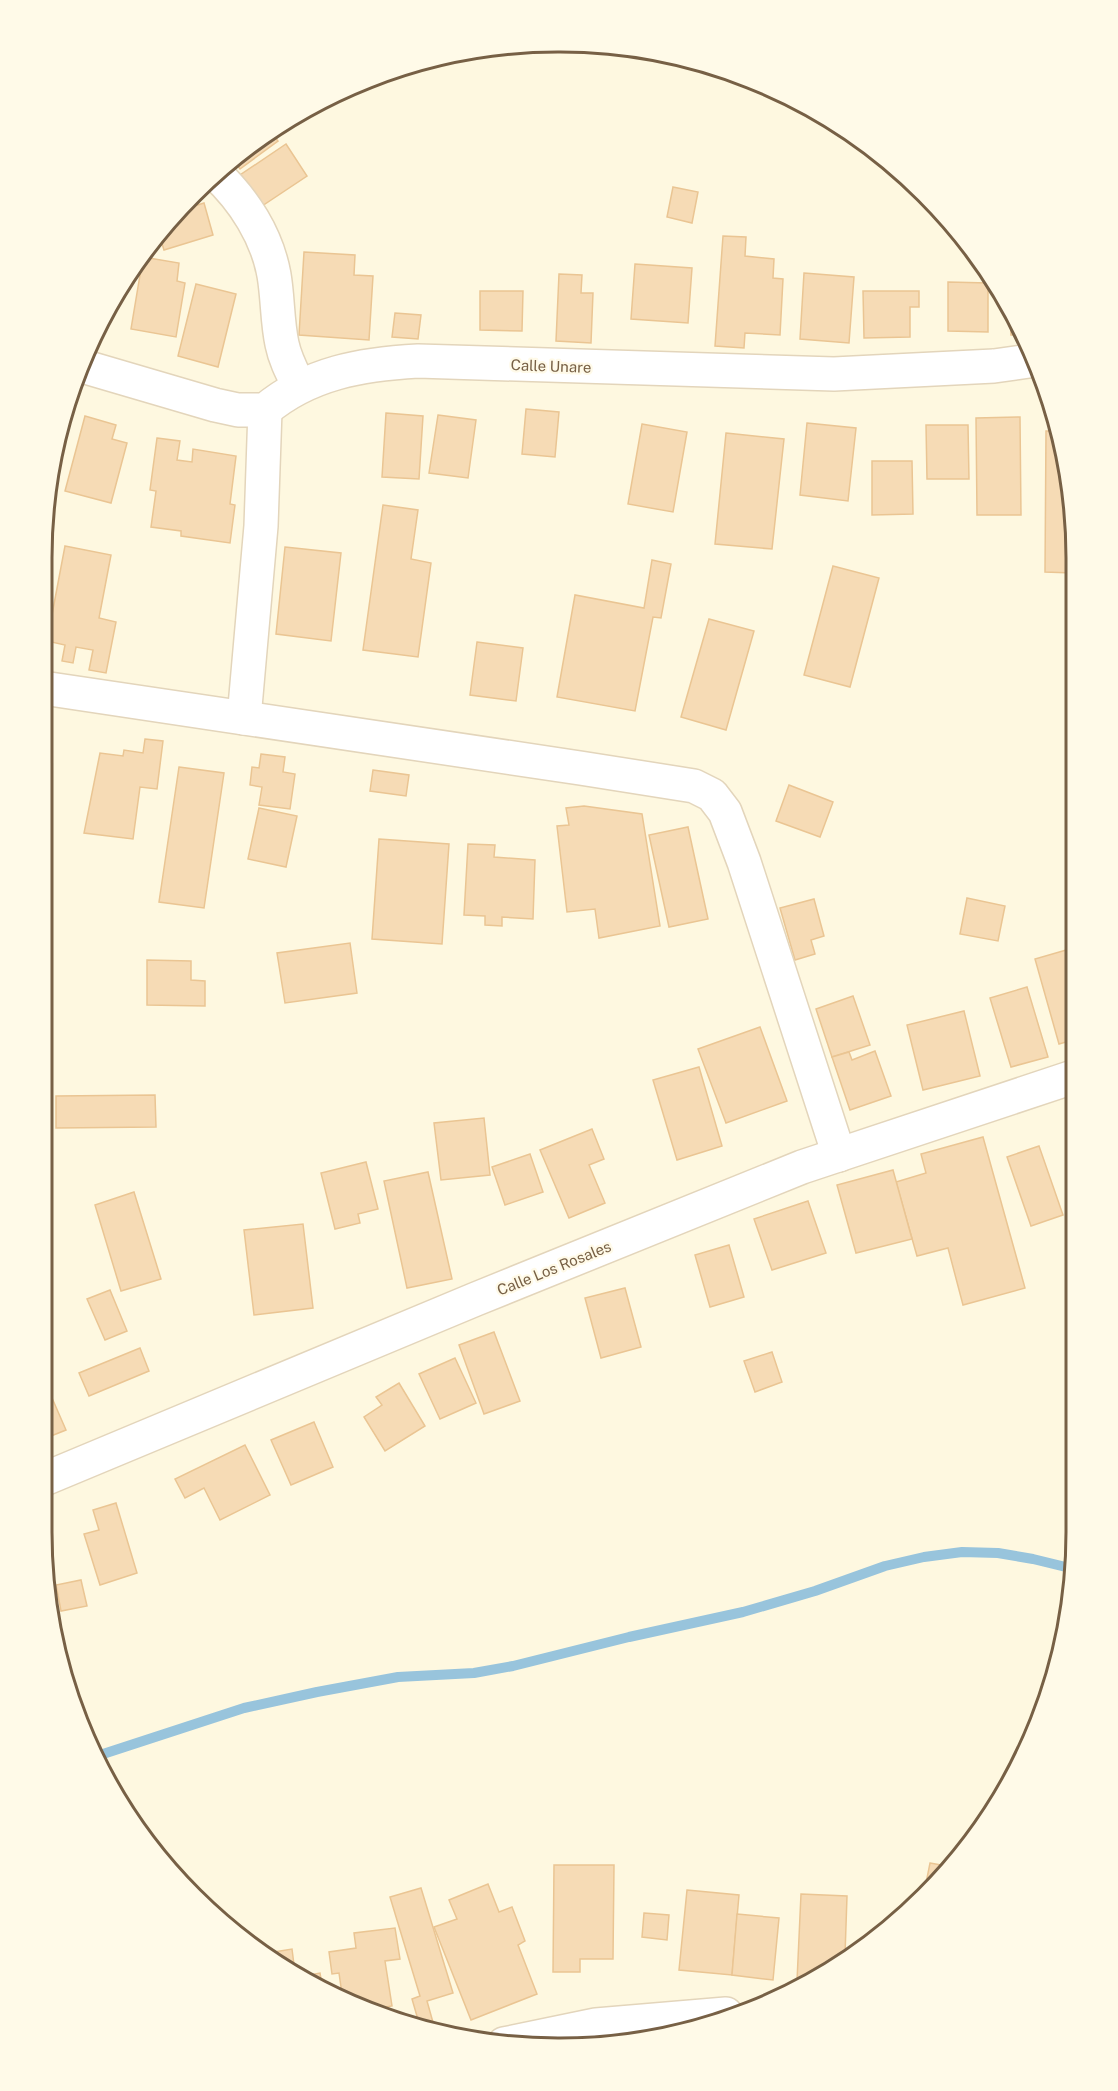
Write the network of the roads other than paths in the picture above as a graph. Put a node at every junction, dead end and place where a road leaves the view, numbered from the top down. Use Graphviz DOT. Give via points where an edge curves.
graph roads {
  1 [pos="222,181"];
  2 [pos="1025,361"];
  3 [pos="90,368"];
  4 [pos="299,386"];
  5 [pos="265,410"];
  6 [pos="52,689"];
  7 [pos="244,718"];
  8 [pos="1066,1079"];
  9 [pos="839,1155"];
  10 [pos="52,1476"];
  11 [pos="710,2015"];
  12 [pos="536,2037"];
  1 -- 4 [label="street" via="254,221 268,253 281,343"];
  2 -- 4 [label="street, Calle Unare" via="961,369 834,374 418,360 353,369"];
  3 -- 5 [label="street" via="215,405"];
  4 -- 5 [label="street, Calle Unare"];
  5 -- 7 [label="street" via="261,526"];
  6 -- 7 [label="street"];
  7 -- 9 [label="street" via="682,784 712,795 725,812 744,862"];
  8 -- 9 [label="street, Calle Los Rosales"];
  9 -- 10 [label="street, Calle Los Rosales" via="476,1299"];
  11 -- 12 [label="street" via="596,2025"];
}
